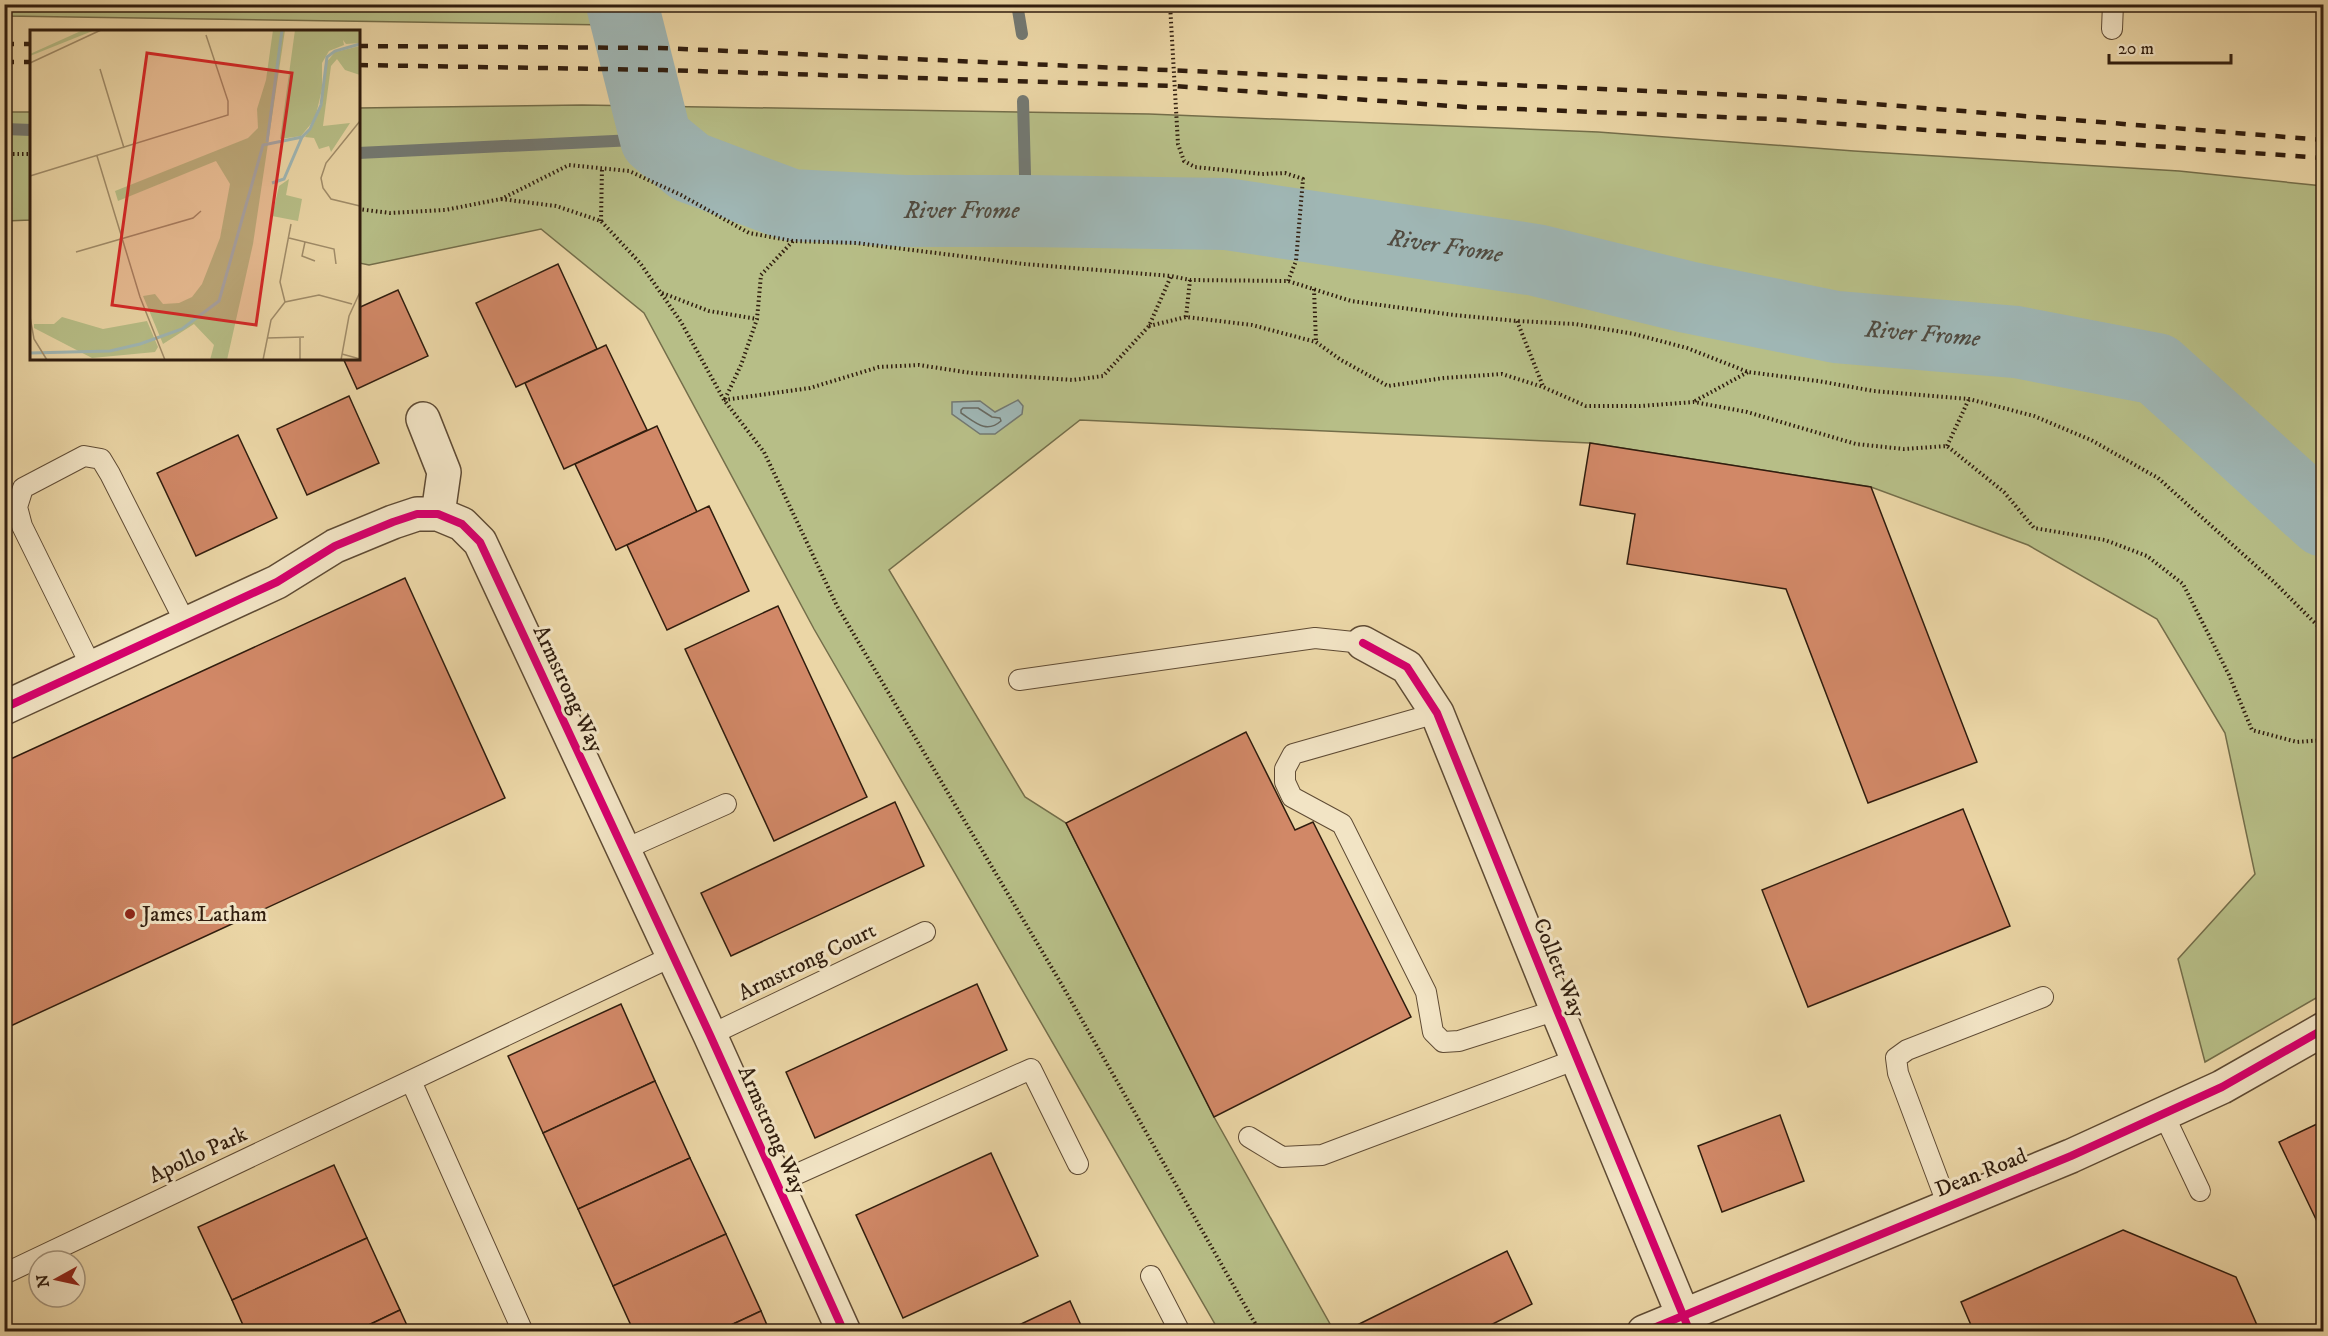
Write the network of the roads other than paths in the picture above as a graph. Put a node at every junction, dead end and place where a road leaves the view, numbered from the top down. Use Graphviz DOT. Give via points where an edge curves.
graph roads {
  1 [pos="2113,4"];
  2 [pos="2112,29"];
  3 [pos="423,419"];
  4 [pos="438,513"];
  5 [pos="186,624"];
  6 [pos="1364,643"];
  7 [pos="92,668"];
  8 [pos="1019,680"];
  9 [pos="4,708"];
  10 [pos="1437,713"];
  11 [pos="726,804"];
  12 [pos="623,850"];
  13 [pos="925,932"];
  14 [pos="673,956"];
  15 [pos="2043,997"];
  16 [pos="1557,1010"];
  17 [pos="2324,1029"];
  18 [pos="710,1035"];
  19 [pos="1577,1059"];
  20 [pos="411,1081"];
  21 [pos="2163,1113"];
  22 [pos="1249,1137"];
  23 [pos="1078,1164"];
  24 [pos="777,1183"];
  25 [pos="2200,1191"];
  26 [pos="1948,1206"];
  27 [pos="4,1274"];
  28 [pos="1151,1276"];
  29 [pos="1687,1323"];
  30 [pos="523,1332"];
  31 [pos="844,1332"];
  32 [pos="1180,1332"];
  33 [pos="1644,1332"];
  1 -- 2 [label="lane"];
  3 -- 4 [label="street" via="444,472"];
  4 -- 5 [label="street" via="417,513 335,546 278,582"];
  4 -- 12 [label="street, Armstrong Way" via="462,524 480,542"];
  5 -- 7 [label="street"];
  5 -- 7 [label="lane" via="101,459 84,456 23,488 17,507 22,526"];
  6 -- 8 [label="lane" via="1315,638"];
  6 -- 10 [label="street, Collett Way" via="1407,667"];
  7 -- 9 [label="street"];
  10 -- 16 [label="street, Collett Way"];
  10 -- 16 [label="lane" via="1293,754 1285,769 1285,782 1292,797 1342,824 1426,992 1433,1032 1443,1041 1459,1041"];
  11 -- 12 [label="lane"];
  12 -- 14 [label="street, Armstrong Way"];
  13 -- 18 [label="lane, Armstrong Court"];
  14 -- 18 [label="street, Armstrong Way"];
  14 -- 20 [label="lane, Apollo Park"];
  15 -- 26 [label="lane" via="1907,1050 1896,1058 1898,1073"];
  16 -- 19 [label="street, Collett Way"];
  17 -- 21 [label="street, Dean Road" via="2222,1087"];
  18 -- 24 [label="street, Armstrong Way"];
  19 -- 22 [label="lane" via="1322,1155 1282,1157"];
  19 -- 29 [label="street, Collett Way"];
  20 -- 27 [label="lane, Apollo Park"];
  20 -- 30 [label="lane"];
  21 -- 25 [label="lane"];
  21 -- 26 [label="street, Dean Road"];
  23 -- 24 [label="lane" via="1031,1069"];
  24 -- 31 [label="street, Armstrong Way"];
  26 -- 29 [label="street, Dean Road"];
  28 -- 32 [label="lane"];
  29 -- 33 [label="street, Dean Road"];
}
